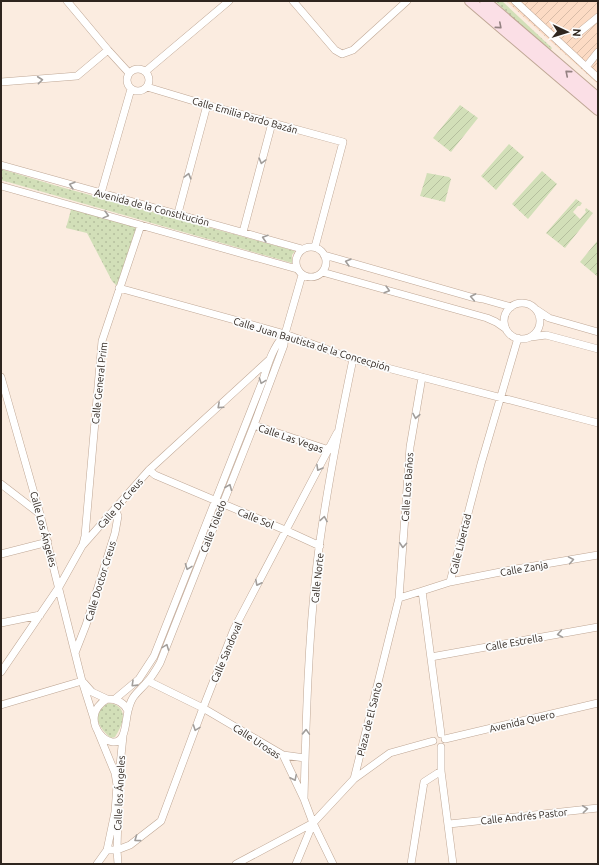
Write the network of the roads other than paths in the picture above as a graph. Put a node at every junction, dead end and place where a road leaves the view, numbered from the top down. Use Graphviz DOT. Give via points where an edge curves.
graph roads {
  1 [pos="67,1"];
  2 [pos="229,1"];
  3 [pos="293,1"];
  4 [pos="407,1"];
  5 [pos="470,1"];
  6 [pos="484,1"];
  7 [pos="515,1"];
  8 [pos="598,17"];
  9 [pos="576,35"];
  10 [pos="108,50"];
  11 [pos="598,52"];
  12 [pos="586,67"];
  13 [pos="146,71"];
  14 [pos="129,73"];
  15 [pos="598,78"];
  16 [pos="1,82"];
  17 [pos="148,87"];
  18 [pos="131,89"];
  19 [pos="598,98"];
  20 [pos="207,105"];
  21 [pos="598,110"];
  22 [pos="272,123"];
  23 [pos="1,165"];
  24 [pos="1,186"];
  25 [pos="101,193"];
  26 [pos="178,213"];
  27 [pos="141,225"];
  28 [pos="243,232"];
  29 [pos="315,247"];
  30 [pos="302,249"];
  31 [pos="324,255"];
  32 [pos="297,268"];
  33 [pos="322,272"];
  34 [pos="302,275"];
  35 [pos="119,288"];
  36 [pos="511,307"];
  37 [pos="536,309"];
  38 [pos="506,329"];
  39 [pos="598,332"];
  40 [pos="285,334"];
  41 [pos="531,337"];
  42 [pos="518,338"];
  43 [pos="598,349"];
  44 [pos="353,359"];
  45 [pos="269,360"];
  46 [pos="1,377"];
  47 [pos="422,377"];
  48 [pos="500,397"];
  49 [pos="598,423"];
  50 [pos="254,425"];
  51 [pos="337,433"];
  52 [pos="329,450"];
  53 [pos="149,470"];
  54 [pos="1,484"];
  55 [pos="214,500"];
  56 [pos="222,504"];
  57 [pos="115,509"];
  58 [pos="40,514"];
  59 [pos="285,530"];
  60 [pos="48,542"];
  61 [pos="82,546"];
  62 [pos="320,546"];
  63 [pos="1,554"];
  64 [pos="598,555"];
  65 [pos="450,582"];
  66 [pos="59,587"];
  67 [pos="422,591"];
  68 [pos="399,598"];
  69 [pos="40,616"];
  70 [pos="1,623"];
  71 [pos="598,627"];
  72 [pos="75,653"];
  73 [pos="431,657"];
  74 [pos="1,672"];
  75 [pos="148,681"];
  76 [pos="82,682"];
  77 [pos="111,699"];
  78 [pos="598,703"];
  79 [pos="1,705"];
  80 [pos="203,708"];
  81 [pos="128,711"];
  82 [pos="94,719"];
  83 [pos="96,727"];
  84 [pos="123,736"];
  85 [pos="443,736"];
  86 [pos="433,741"];
  87 [pos="441,747"];
  88 [pos="283,755"];
  89 [pos="306,758"];
  90 [pos="442,771"];
  91 [pos="354,778"];
  92 [pos="304,799"];
  93 [pos="598,808"];
  94 [pos="313,823"];
  95 [pos="449,824"];
  96 [pos="107,850"];
  97 [pos="117,850"];
  98 [pos="97,864"];
  99 [pos="118,864"];
  100 [pos="236,864"];
  101 [pos="296,864"];
  102 [pos="333,864"];
  103 [pos="411,864"];
  104 [pos="454,864"];
  1 -- 10 [label="street"];
  2 -- 13 [label="street"];
  3 -- 4 [label="street" via="335,50 342,54 353,50"];
  5 -- 21 [label="street, one-way"];
  19 -- 6 [label="street, one-way"];
  7 -- 12 [label="street"];
  8 -- 9 [label="street"];
  10 -- 14 [label="street"];
  16 -- 10 [label="street, one-way" via="77,76"];
  11 -- 12 [label="street"];
  12 -- 15 [label="street"];
  13 -- 14 [label="street" via="137,68"];
  13 -- 17 [label="street" via="149,77"];
  14 -- 18 [label="street" via="127,82"];
  17 -- 18 [label="street" via="140,91"];
  17 -- 20 [label="street, Calle Emilia Pardo Bazán"];
  18 -- 25 [label="street"];
  20 -- 22 [label="street, Calle Emilia Pardo Bazán"];
  26 -- 20 [label="street, one-way"];
  22 -- 28 [label="street, one-way"];
  22 -- 29 [label="street, Calle Emilia Pardo Bazán" via="343,142"];
  25 -- 23 [label="street, Avenida de la Constitución, one-way"];
  24 -- 27 [label="street, Avenida de la Constitución, one-way"];
  25 -- 26 [label="street, Avenida de la Constitución"];
  26 -- 28 [label="street, Avenida de la Constitución"];
  27 -- 32 [label="street, Avenida de la Constitución"];
  27 -- 35 [label="street, Calle General Prim"];
  30 -- 28 [label="street, Avenida de la Constitución, one-way"];
  29 -- 30 [label="street"];
  29 -- 31 [label="street"];
  30 -- 32 [label="street" via="297,256"];
  31 -- 33 [label="street" via="326,264"];
  36 -- 31 [label="street, one-way"];
  32 -- 34 [label="street"];
  33 -- 34 [label="street" via="313,277"];
  33 -- 38 [label="street, one-way" via="487,318"];
  34 -- 40 [label="street, Calle Toledo"];
  35 -- 40 [label="street, Calle Juan Bautista de la Concecpión"];
  35 -- 61 [label="street, Calle General Prim" via="102,341 85,536"];
  36 -- 37 [label="street" via="527,303"];
  36 -- 38 [label="street" via="505,315"];
  37 -- 39 [label="street" via="550,318"];
  37 -- 41 [label="street" via="540,324"];
  38 -- 42 [label="street"];
  40 -- 44 [label="street, Calle Juan Bautista de la Concecpión"];
  40 -- 45 [label="street, Calle Toledo" via="277,343"];
  40 -- 50 [label="street, Calle Toledo" via="284,346"];
  41 -- 42 [label="street"];
  41 -- 43 [label="street" via="546,335"];
  42 -- 48 [label="street, Calle Libertad"];
  44 -- 47 [label="street, Calle Juan Bautista de la Concecpión"];
  44 -- 51 [label="street, Calle Norte"];
  45 -- 53 [label="street, Calle Dr Creus, one-way"];
  45 -- 55 [label="street, Calle Toledo, one-way"];
  46 -- 58 [label="street, Calle Los Ángeles"];
  47 -- 48 [label="street, Calle Juan Bautista de la Concecpión"];
  47 -- 68 [label="street, Calle Los Baños, one-way" via="410,447"];
  48 -- 49 [label="street, Calle Juan Bautista de la Concecpión"];
  48 -- 65 [label="street, Calle Libertad"];
  50 -- 52 [label="street, Calle Las Vegas"];
  56 -- 50 [label="street, Calle Toledo, one-way"];
  51 -- 52 [label="street, Calle Sandoval"];
  62 -- 51 [label="street, Calle Norte, one-way"];
  52 -- 59 [label="street, Calle Sandoval, one-way"];
  53 -- 55 [label="street, Calle Sol" via="155,475"];
  53 -- 57 [label="street, Calle Dr Creus"];
  54 -- 58 [label="street"];
  55 -- 56 [label="street, Calle Sol"];
  55 -- 77 [label="street, Calle Toledo, one-way" via="154,656 139,679"];
  56 -- 59 [label="street, Calle Sol"];
  75 -- 56 [label="street, Calle Toledo, one-way" via="160,664"];
  57 -- 61 [label="street, Calle Dr Creus"];
  57 -- 72 [label="street, Calle Doctor Creus" via="118,516 115,533"];
  58 -- 60 [label="street, Calle Los Ángeles"];
  59 -- 62 [label="street, Calle Sol"];
  59 -- 80 [label="street, Calle Sandoval, one-way" via="234,629"];
  60 -- 63 [label="street"];
  60 -- 66 [label="street, Calle Los Ángeles"];
  61 -- 66 [label="street, Calle Dr Creus"];
  89 -- 62 [label="street, Calle Norte, one-way" via="308,666"];
  65 -- 64 [label="street, Calle Zanja, one-way"];
  65 -- 67 [label="street, Calle Libertad"];
  66 -- 69 [label="street, Calle Dr Creus"];
  66 -- 72 [label="street, Calle Los Ángeles"];
  67 -- 68 [label="street"];
  67 -- 73 [label="street"];
  68 -- 91 [label="street, Plaza de El Santo"];
  69 -- 70 [label="street"];
  69 -- 74 [label="street, Calle Dr Creus"];
  71 -- 73 [label="street, Calle Estrella, one-way"];
  72 -- 76 [label="street, Calle Los Ángeles"];
  73 -- 85 [label="street"];
  75 -- 80 [label="street, Calle Urosas"];
  75 -- 81 [label="street, Calle Toledo" via="134,694"];
  76 -- 77 [label="street" via="92,692"];
  76 -- 79 [label="street"];
  76 -- 82 [label="street, Calle Los Ángeles"];
  77 -- 81 [label="street" via="122,703"];
  77 -- 82 [label="street" via="97,707"];
  78 -- 85 [label="street, Avenida Quero"];
  80 -- 88 [label="street, Calle Urosas"];
  80 -- 97 [label="street, Calle Sandoval, one-way" via="161,821 130,845"];
  81 -- 84 [label="street"];
  82 -- 83 [label="street"];
  83 -- 84 [label="street" via="109,742 114,743"];
  83 -- 96 [label="street, Calle Los Ángeles" via="115,773 117,785 115,812"];
  84 -- 97 [label="street, Calle los Ángeles"];
  85 -- 86 [label="street" via="435,735"];
  85 -- 87 [label="street" via="445,744"];
  86 -- 87 [label="street" via="436,746"];
  86 -- 91 [label="street, Plaza de El Santo" via="390,753"];
  87 -- 90 [label="street"];
  88 -- 89 [label="street"];
  88 -- 92 [label="street, Calle Urosas, one-way"];
  89 -- 92 [label="street, Calle Norte"];
  90 -- 95 [label="street"];
  90 -- 103 [label="street" via="424,782"];
  91 -- 94 [label="street"];
  92 -- 94 [label="street, Calle Urosas"];
  95 -- 93 [label="street, Calle Andrés Pastor, one-way"];
  94 -- 100 [label="street"];
  94 -- 101 [label="street"];
  94 -- 102 [label="street, Calle Urosas"];
  95 -- 104 [label="street"];
  96 -- 97 [label="street, Calle Sandoval"];
  96 -- 98 [label="street"];
  97 -- 99 [label="street, Calle los Ángeles"];
}
